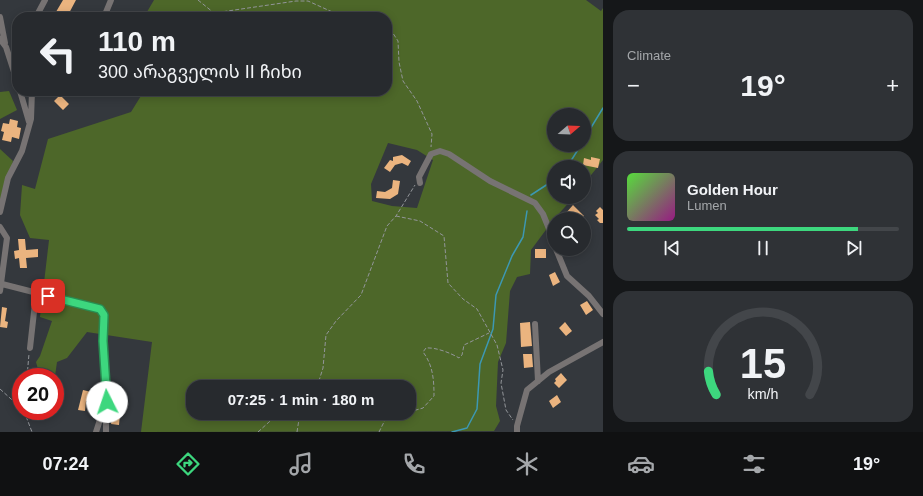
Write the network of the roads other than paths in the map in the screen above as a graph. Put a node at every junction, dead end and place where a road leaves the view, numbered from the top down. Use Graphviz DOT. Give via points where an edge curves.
graph roads {
  1 [pos="45,0"];
  2 [pos="111,0"];
  3 [pos="39,12"];
  4 [pos="106,12"];
  5 [pos="0,17"];
  6 [pos="0,38"];
  7 [pos="6,47"];
  8 [pos="12,66"];
  9 [pos="22,96"];
  10 [pos="32,96"];
  11 [pos="30,123"];
  12 [pos="420,180"];
  13 [pos="0,212"];
  14 [pos="547,224"];
  15 [pos="0,227"];
  16 [pos="559,256"];
  17 [pos="2,284"];
  18 [pos="0,291"];
  19 [pos="36,294"];
  20 [pos="603,314"];
  21 [pos="534,324"];
  22 [pos="603,342"];
  23 [pos="30,348"];
  24 [pos="538,381"];
  25 [pos="105,385"];
  26 [pos="517,429"];
  27 [pos="96,432"];
  28 [pos="106,432"];
  1 -- 3 [label="street"];
  2 -- 4 [label="street"];
  5 -- 7 [label="street"];
  6 -- 7 [label="street"];
  7 -- 8 [label="street"];
  9 -- 11 [label="street"];
  10 -- 11 [label="street"];
  11 -- 13 [label="street" via="22,151 8,178"];
  12 -- 14 [label="street" via="430,154 449,154 490,181 534,204 543,214"];
  15 -- 17 [label="street" via="7,238"];
  16 -- 20 [label="street" via="567,276 589,296"];
  17 -- 18 [label="street"];
  17 -- 19 [label="street"];
  19 -- 23 [label="street"];
  19 -- 25 [label="street" via="100,309 104,315"];
  21 -- 24 [label="street"];
  22 -- 24 [label="street" via="549,372"];
  24 -- 26 [label="street" via="527,390"];
  25 -- 27 [label="street"];
  25 -- 28 [label="street"];
}
